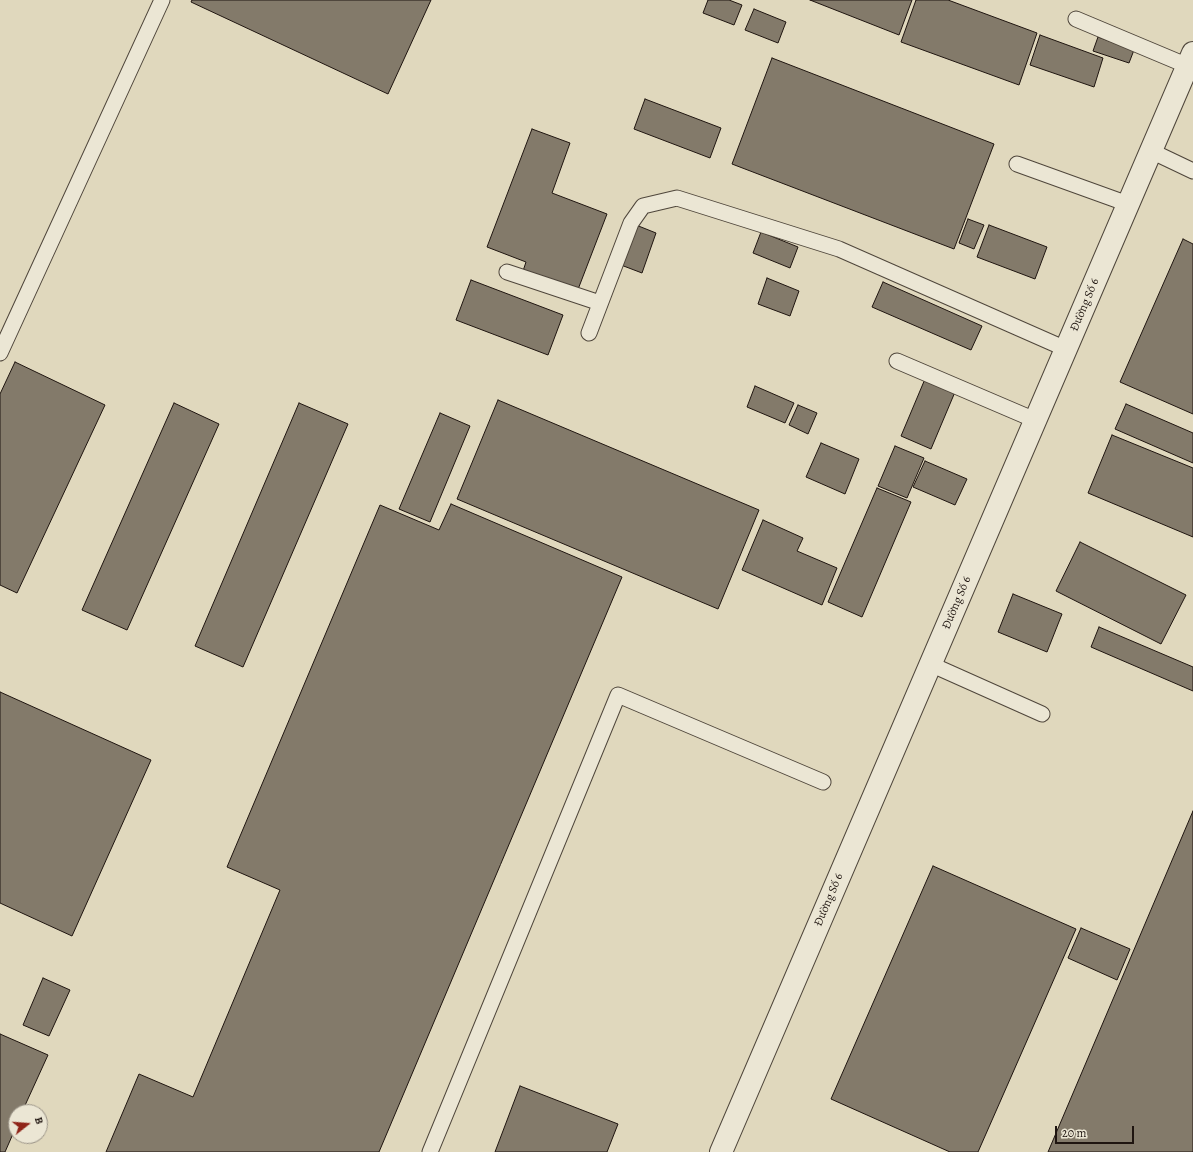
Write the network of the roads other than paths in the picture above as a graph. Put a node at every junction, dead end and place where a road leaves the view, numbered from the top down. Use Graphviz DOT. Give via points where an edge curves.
graph roads {
  1 [pos="162,0"];
  2 [pos="1076,19"];
  3 [pos="1190,60"];
  4 [pos="1151,151"];
  5 [pos="1017,164"];
  6 [pos="1193,171"];
  7 [pos="1128,204"];
  8 [pos="507,272"];
  9 [pos="600,303"];
  10 [pos="589,333"];
  11 [pos="1066,349"];
  12 [pos="0,353"];
  13 [pos="897,361"];
  14 [pos="1035,420"];
  15 [pos="930,664"];
  16 [pos="1042,714"];
  17 [pos="823,782"];
  18 [pos="430,1152"];
  19 [pos="721,1152"];
  1 -- 12 [label="lane"];
  2 -- 3 [label="lane"];
  3 -- 4 [label="street, Đường Số 6"];
  4 -- 6 [label="lane"];
  4 -- 7 [label="street, Đường Số 6"];
  5 -- 7 [label="lane"];
  7 -- 11 [label="street, Đường Số 6"];
  8 -- 9 [label="lane"];
  9 -- 10 [label="lane"];
  9 -- 11 [label="lane" via="631,223 643,206 677,198 839,249"];
  11 -- 14 [label="street, Đường Số 6"];
  13 -- 14 [label="lane"];
  14 -- 15 [label="street, Đường Số 6"];
  15 -- 16 [label="lane"];
  15 -- 19 [label="street, Đường Số 6"];
  17 -- 18 [label="lane" via="618,695"];
}
